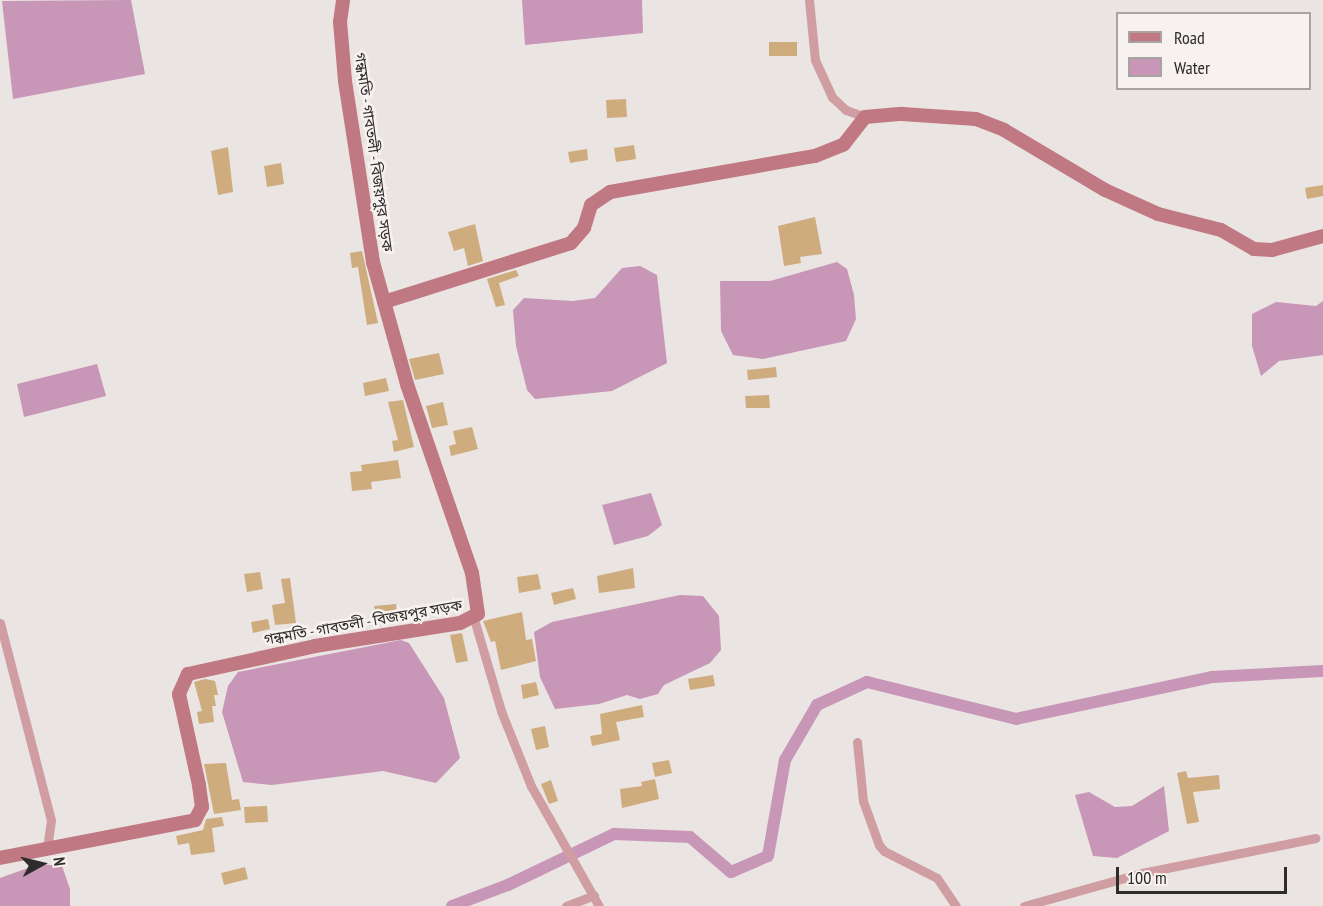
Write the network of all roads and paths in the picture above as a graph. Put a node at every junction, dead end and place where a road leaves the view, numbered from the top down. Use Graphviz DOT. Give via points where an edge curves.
graph roads {
  1 [pos="343,0"];
  2 [pos="809,0"];
  3 [pos="865,117"];
  4 [pos="1323,236"];
  5 [pos="384,302"];
  6 [pos="474,619"];
  7 [pos="0,623"];
  8 [pos="857,741"];
  9 [pos="1315,838"];
  10 [pos="47,850"];
  11 [pos="0,858"];
  12 [pos="594,895"];
  13 [pos="566,906"];
  14 [pos="599,906"];
  15 [pos="956,906"];
  16 [pos="1024,906"];
  1 -- 5 [label="main road, গন্ধমতি - গাবতলী - বিজয়পুর সড়ক" via="340,21 345,81 373,262"];
  2 -- 3 [label="street" via="815,60 832,97 846,110"];
  3 -- 4 [label="main road" via="902,114 976,118 1004,130 1105,190 1158,214 1221,230 1254,249 1272,250"];
  3 -- 5 [label="main road" via="844,144 815,156 610,192 591,205 579,238 571,243"];
  5 -- 6 [label="main road, গন্ধমতি - গাবতলী - বিজয়পুর সড়ক" via="407,384 422,417 472,573 479,610"];
  6 -- 10 [label="main road, গন্ধমতি - গাবতলী - বিজয়পুর সড়ক" via="293,650 188,674 179,694 199,785 200,814 195,820"];
  6 -- 12 [label="street" via="505,722 531,786"];
  7 -- 10 [label="street" via="51,820"];
  8 -- 15 [label="street" via="863,801 879,845 937,878"];
  9 -- 16 [label="street" via="1142,873"];
  10 -- 11 [label="main road, গন্ধমতি - গাবতলী - বিজয়পুর সড়ক"];
  12 -- 13 [label="street"];
  12 -- 14 [label="street"];
}
